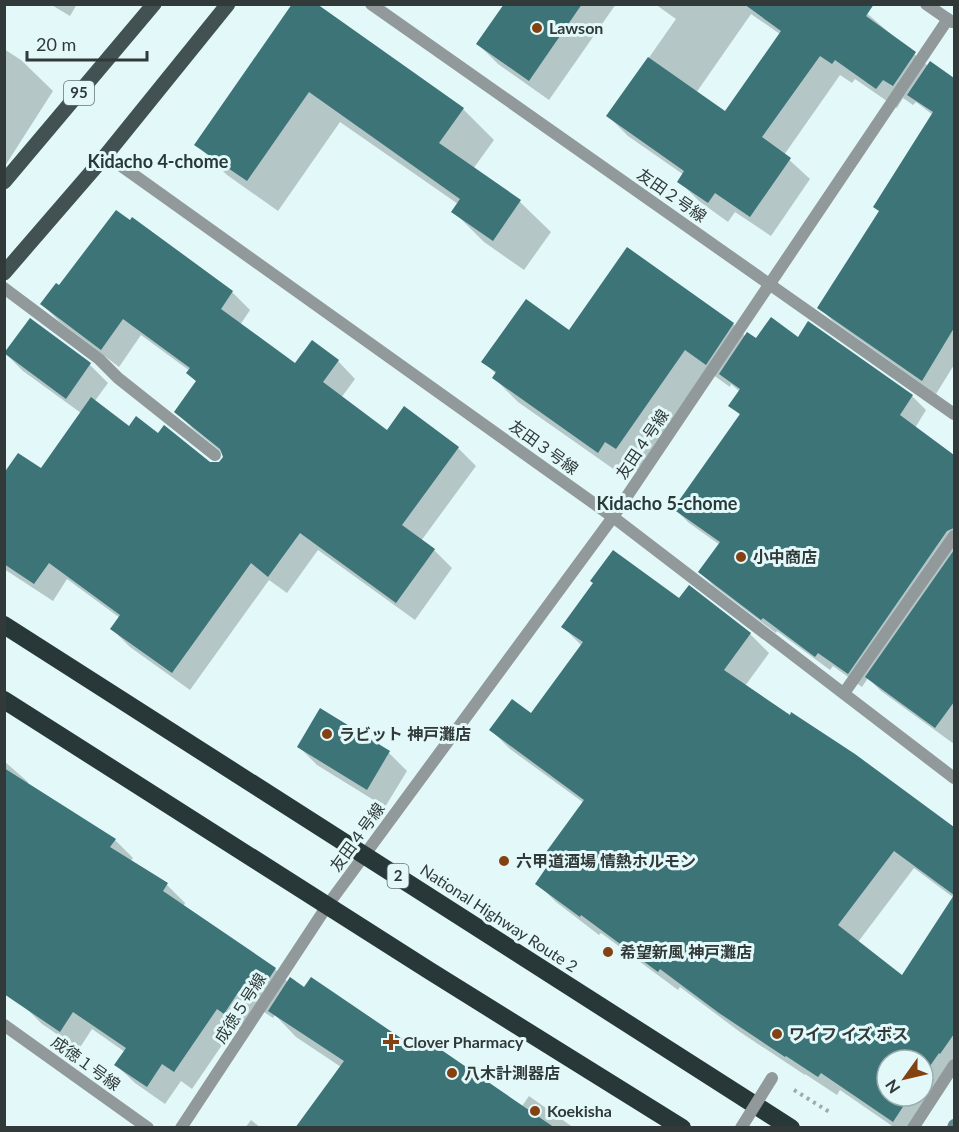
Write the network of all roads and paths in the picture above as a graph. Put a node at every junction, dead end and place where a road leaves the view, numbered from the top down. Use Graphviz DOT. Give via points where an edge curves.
graph roads {
  1 [pos="154,4"];
  2 [pos="228,4"];
  3 [pos="371,4"];
  4 [pos="926,4"];
  5 [pos="951,21"];
  6 [pos="106,155"];
  7 [pos="4,182"];
  8 [pos="4,273"];
  9 [pos="770,283"];
  10 [pos="4,288"];
  11 [pos="954,414"];
  12 [pos="215,455"];
  13 [pos="613,516"];
  14 [pos="954,536"];
  15 [pos="4,625"];
  16 [pos="844,693"];
  17 [pos="4,699"];
  18 [pos="954,778"];
  19 [pos="364,855"];
  20 [pos="327,906"];
  21 [pos="4,1025"];
  22 [pos="954,1065"];
  23 [pos="772,1078"];
  24 [pos="831,1113"];
  25 [pos="148,1128"];
  26 [pos="181,1128"];
  27 [pos="682,1128"];
  28 [pos="741,1128"];
  29 [pos="791,1128"];
  30 [pos="913,1128"];
  1 -- 7 [label="main road, 95"];
  2 -- 6 [label="main road"];
  3 -- 9 [label="street, 友田２号線"];
  4 -- 5 [label="street"];
  5 -- 9 [label="street, 友田４号線"];
  6 -- 8 [label="main road"];
  6 -- 13 [label="street, 友田３号線"];
  9 -- 11 [label="street, 友田２号線"];
  9 -- 13 [label="street, 友田４号線"];
  10 -- 12 [label="street" via="99,359"];
  13 -- 16 [label="street, 友田３号線"];
  13 -- 19 [label="street, 友田４号線"];
  14 -- 16 [label="street"];
  15 -- 19 [label="highway, National Highway Route 2 / 2"];
  16 -- 18 [label="street, 友田３号線"];
  17 -- 20 [label="highway"];
  19 -- 20 [label="street, 友田４号線"];
  19 -- 29 [label="highway, National Highway Route 2 / 2"];
  20 -- 26 [label="street, 成徳５号線"];
  20 -- 27 [label="highway"];
  21 -- 25 [label="street, 成徳１号線"];
  22 -- 30 [label="street"];
  23 -- 24 [label="path"];
  23 -- 28 [label="street, bridge"];
}
